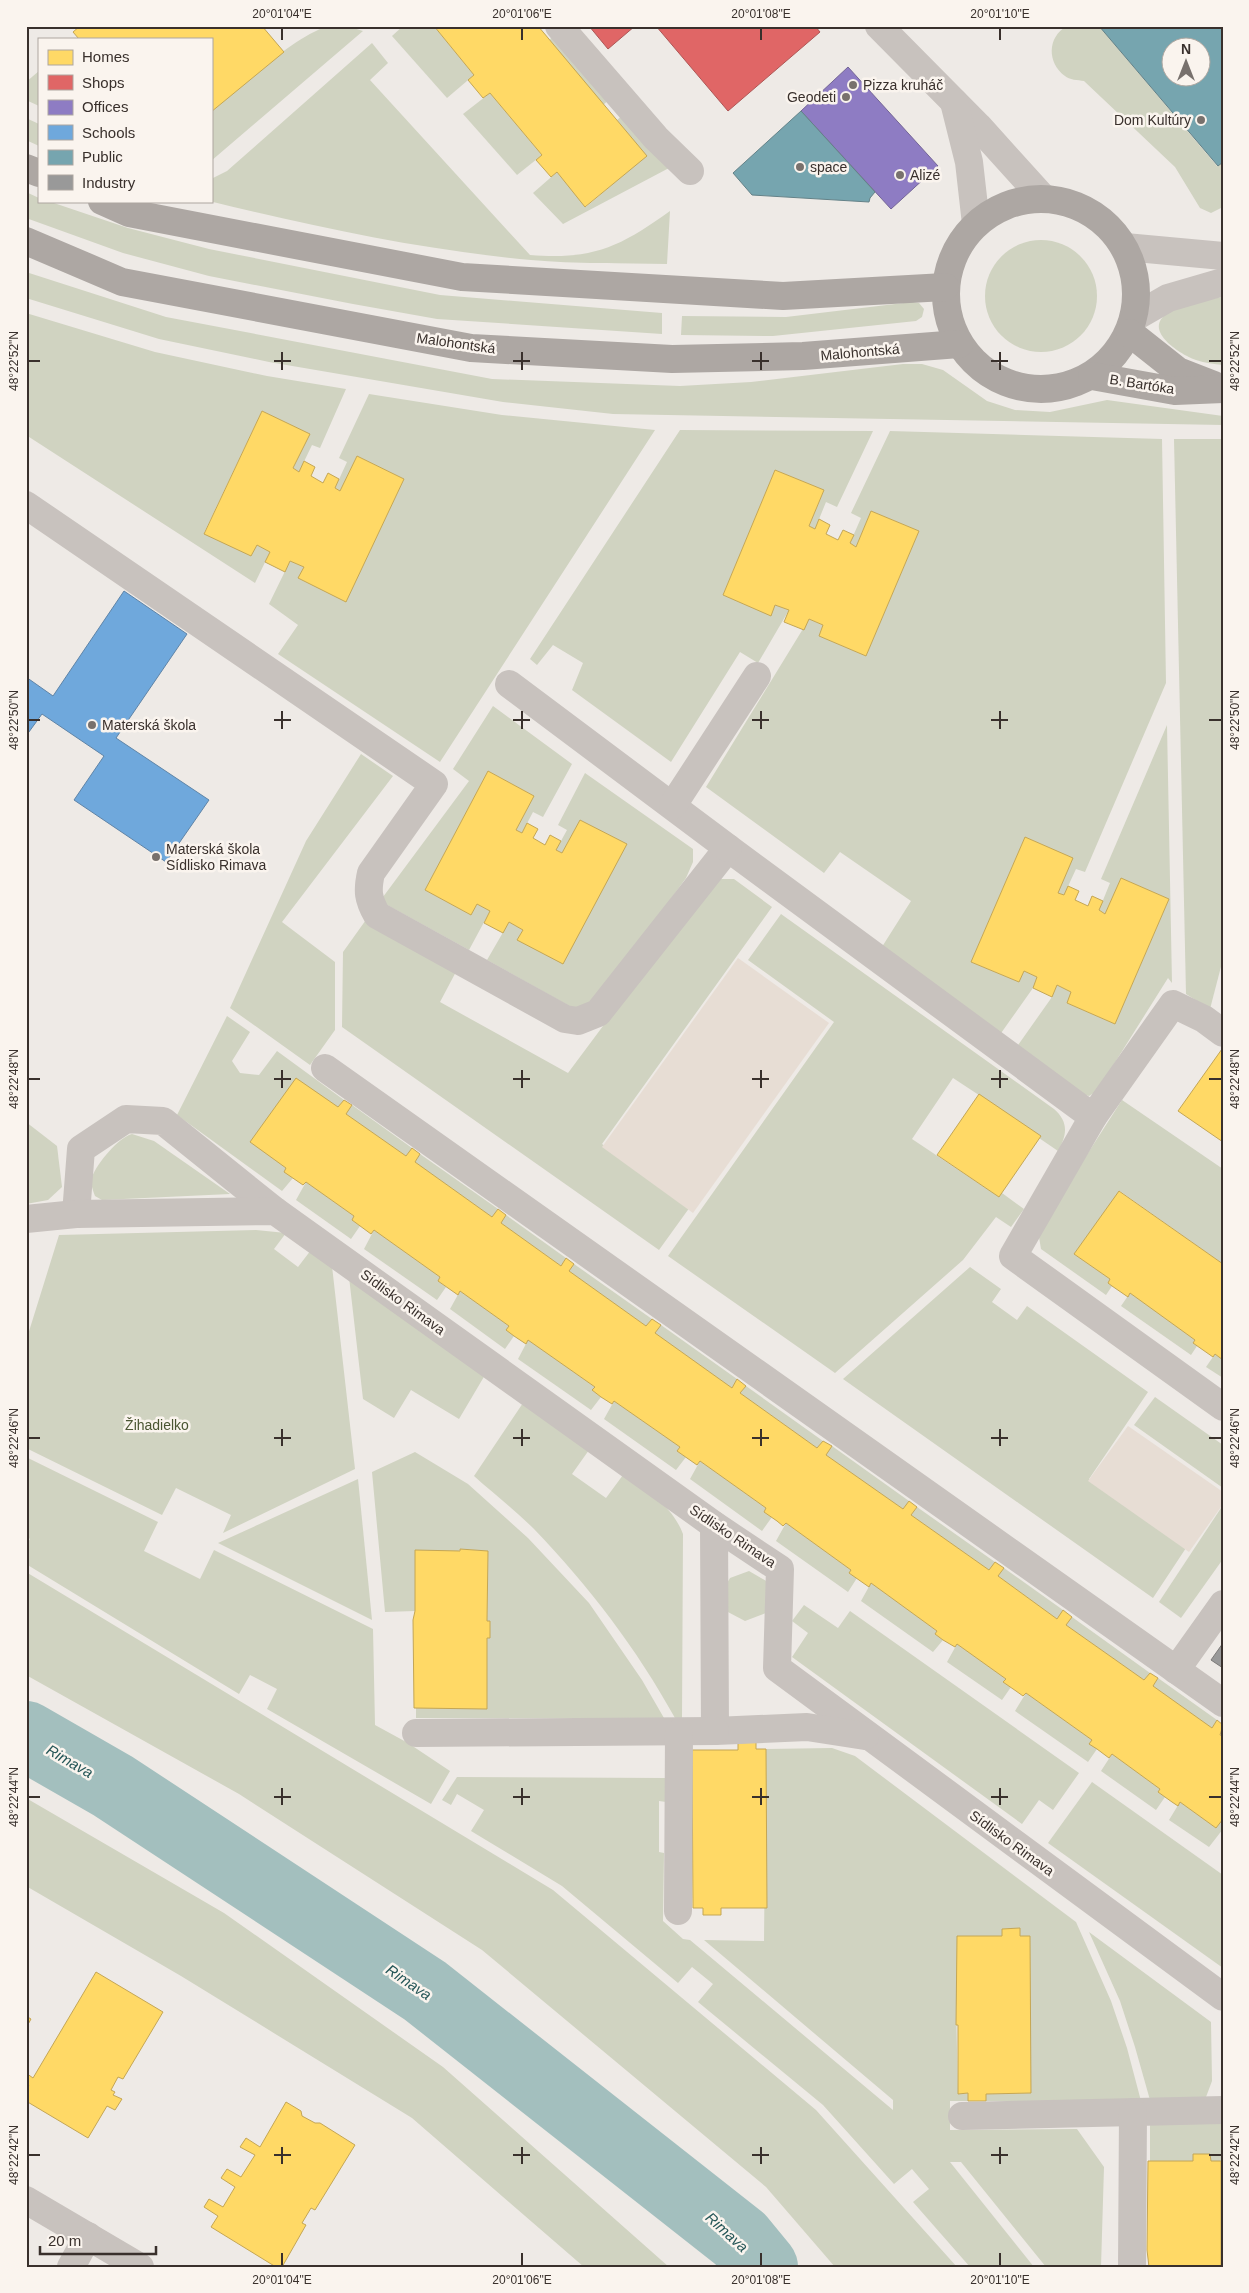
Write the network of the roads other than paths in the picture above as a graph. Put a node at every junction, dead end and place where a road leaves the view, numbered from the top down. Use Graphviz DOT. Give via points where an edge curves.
graph roads {
  1 [pos="559,26"];
  2 [pos="879,26"];
  3 [pos="953,101"];
  4 [pos="26,168"];
  5 [pos="690,171"];
  6 [pos="38,173"];
  7 [pos="1043,198"];
  8 [pos="104,202"];
  9 [pos="976,224"];
  10 [pos="26,241"];
  11 [pos="1125,247"];
  12 [pos="1223,256"];
  13 [pos="1223,282"];
  14 [pos="945,287"];
  15 [pos="1133,325"];
  16 [pos="958,344"];
  17 [pos="1092,376"];
  18 [pos="1223,388"];
  19 [pos="26,505"];
  20 [pos="757,676"];
  21 [pos="509,684"];
  22 [pos="673,805"];
  23 [pos="728,848"];
  24 [pos="1223,1032"];
  25 [pos="325,1068"];
  26 [pos="1093,1117"];
  27 [pos="275,1211"];
  28 [pos="76,1214"];
  29 [pos="26,1219"];
  30 [pos="1223,1407"];
  31 [pos="714,1525"];
  32 [pos="1223,1604"];
  33 [pos="1176,1670"];
  34 [pos="1223,1703"];
  35 [pos="715,1731"];
  36 [pos="416,1733"];
  37 [pos="679,1733"];
  38 [pos="866,1736"];
  39 [pos="678,1911"];
  40 [pos="1223,1997"];
  41 [pos="1223,2110"];
  42 [pos="1133,2112"];
  43 [pos="962,2116"];
  44 [pos="26,2200"];
  45 [pos="88,2236"];
  46 [pos="71,2267"];
  47 [pos="140,2267"];
  48 [pos="1132,2267"];
  1 -- 5 [label="street" via="656,138"];
  2 -- 3 [label="street"];
  3 -- 7 [label="street"];
  3 -- 9 [label="street" via="969,162"];
  4 -- 6 [label="main road"];
  7 -- 9 [label="main road" via="1007,204"];
  7 -- 11 [label="main road" via="1076,204 1104,221"];
  8 -- 14 [label="main road" via="129,213 462,277 782,296"];
  9 -- 14 [label="main road" via="954,252"];
  10 -- 16 [label="main road, Malohontská" via="122,282 472,348 672,359 803,356"];
  11 -- 12 [label="street"];
  11 -- 15 [label="main road" via="1137,280"];
  13 -- 15 [label="street" via="1168,298"];
  14 -- 16 [label="main road" via="947,316"];
  15 -- 17 [label="main road" via="1114,357"];
  15 -- 18 [label="main road, B. Bartóka" via="1178,371"];
  16 -- 17 [label="main road" via="978,367 1004,382 1033,390 1064,388"];
  17 -- 18 [label="main road, B. Bartóka" via="1175,391"];
  19 -- 23 [label="street" via="434,784 371,874 367,890 369,901 377,915 565,1020 587,1020 598,1013"];
  20 -- 22 [label="street"];
  21 -- 22 [label="street"];
  22 -- 23 [label="street"];
  23 -- 26 [label="street"];
  24 -- 26 [label="street" via="1173,1004"];
  25 -- 33 [label="street"];
  26 -- 30 [label="street" via="1013,1256"];
  27 -- 28 [label="street"];
  27 -- 28 [label="street, Sídlisko Rimava" via="163,1121 126,1119 81,1149"];
  27 -- 31 [label="street, Sídlisko Rimava"];
  28 -- 29 [label="street"];
  31 -- 35 [label="street"];
  31 -- 38 [label="street, Sídlisko Rimava" via="780,1568 776,1668"];
  32 -- 33 [label="street"];
  33 -- 34 [label="street"];
  35 -- 37 [label="street"];
  35 -- 38 [label="street" via="807,1727"];
  36 -- 37 [label="street"];
  37 -- 39 [label="street"];
  38 -- 40 [label="street, Sídlisko Rimava"];
  41 -- 42 [label="street"];
  42 -- 43 [label="street"];
  42 -- 48 [label="street"];
  44 -- 45 [label="street"];
  45 -- 46 [label="street"];
  45 -- 47 [label="street"];
}
